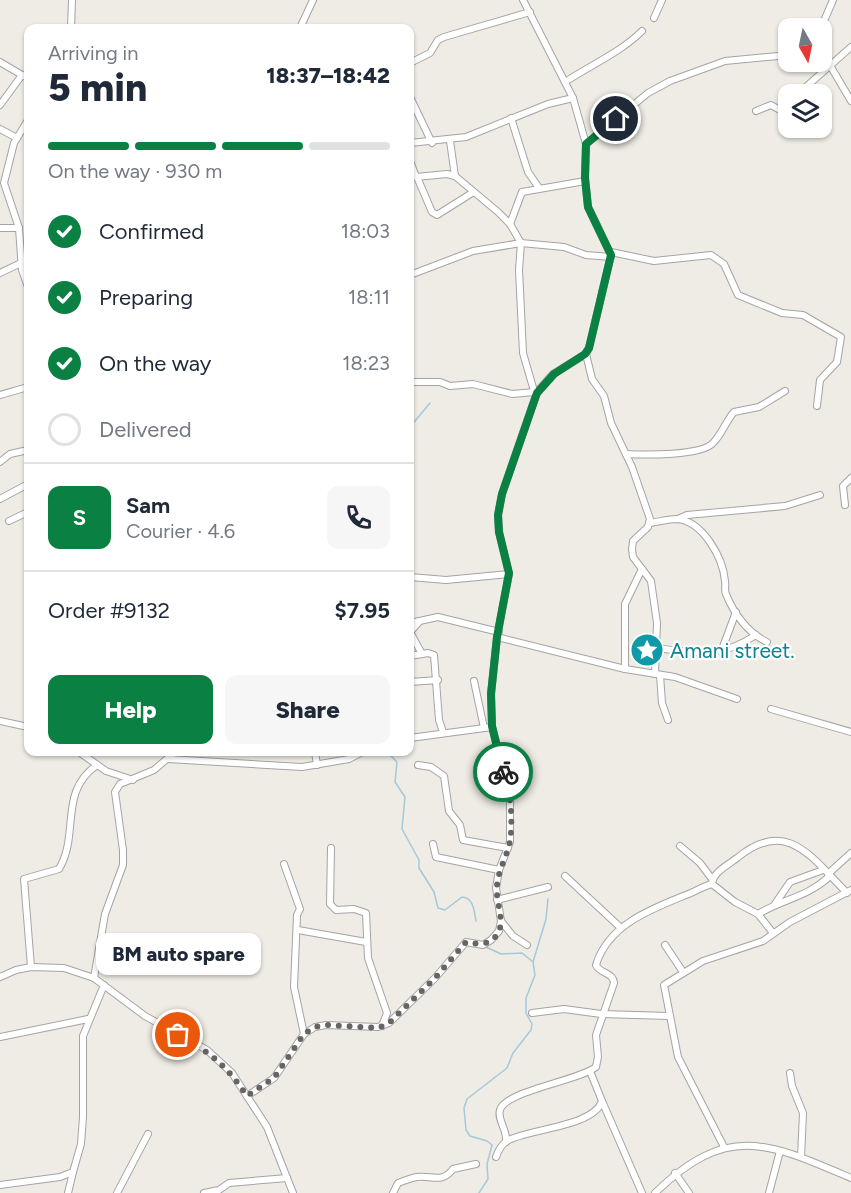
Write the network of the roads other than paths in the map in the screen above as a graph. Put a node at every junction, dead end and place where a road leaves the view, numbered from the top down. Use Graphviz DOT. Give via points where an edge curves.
graph roads {
  1 [pos="72,0"];
  2 [pos="313,0"];
  3 [pos="523,0"];
  4 [pos="663,0"];
  5 [pos="833,0"];
  6 [pos="530,12"];
  7 [pos="654,18"];
  8 [pos="825,18"];
  9 [pos="71,24"];
  10 [pos="302,24"];
  11 [pos="642,31"];
  12 [pos="851,47"];
  13 [pos="778,56"];
  14 [pos="414,61"];
  15 [pos="0,62"];
  16 [pos="832,66"];
  17 [pos="832,69"];
  18 [pos="825,72"];
  19 [pos="24,75"];
  20 [pos="24,77"];
  21 [pos="565,82"];
  22 [pos="810,84"];
  23 [pos="573,98"];
  24 [pos="851,101"];
  25 [pos="0,105"];
  26 [pos="414,105"];
  27 [pos="778,109"];
  28 [pos="756,111"];
  29 [pos="511,118"];
  30 [pos="24,127"];
  31 [pos="0,129"];
  32 [pos="17,138"];
  33 [pos="450,141"];
  34 [pos="414,143"];
  35 [pos="432,143"];
  36 [pos="586,144"];
  37 [pos="414,170"];
  38 [pos="455,176"];
  39 [pos="417,177"];
  40 [pos="585,182"];
  41 [pos="539,188"];
  42 [pos="3,192"];
  43 [pos="472,193"];
  44 [pos="510,224"];
  45 [pos="0,228"];
  46 [pos="19,228"];
  47 [pos="520,243"];
  48 [pos="611,255"];
  49 [pos="21,263"];
  50 [pos="0,273"];
  51 [pos="24,273"];
  52 [pos="414,273"];
  53 [pos="585,354"];
  54 [pos="414,382"];
  55 [pos="24,388"];
  56 [pos="784,391"];
  57 [pos="535,392"];
  58 [pos="0,395"];
  59 [pos="818,406"];
  60 [pos="24,451"];
  61 [pos="626,454"];
  62 [pos="0,462"];
  63 [pos="851,478"];
  64 [pos="24,486"];
  65 [pos="820,495"];
  66 [pos="0,499"];
  67 [pos="845,505"];
  68 [pos="24,514"];
  69 [pos="677,519"];
  70 [pos="9,521"];
  71 [pos="650,523"];
  72 [pos="642,569"];
  73 [pos="509,573"];
  74 [pos="414,577"];
  75 [pos="736,612"];
  76 [pos="421,621"];
  77 [pos="414,622"];
  78 [pos="414,628"];
  79 [pos="498,634"];
  80 [pos="756,635"];
  81 [pos="414,639"];
  82 [pos="767,642"];
  83 [pos="656,648"];
  84 [pos="721,652"];
  85 [pos="422,654"];
  86 [pos="414,655"];
  87 [pos="625,669"];
  88 [pos="657,674"];
  89 [pos="438,680"];
  90 [pos="474,681"];
  91 [pos="414,682"];
  92 [pos="736,699"];
  93 [pos="771,709"];
  94 [pos="0,720"];
  95 [pos="668,720"];
  96 [pos="24,726"];
  97 [pos="492,726"];
  98 [pos="484,728"];
  99 [pos="443,732"];
  100 [pos="851,732"];
  101 [pos="414,737"];
  102 [pos="86,756"];
  103 [pos="171,756"];
  104 [pos="316,756"];
  105 [pos="355,756"];
  106 [pos="168,759"];
  107 [pos="97,765"];
  108 [pos="317,765"];
  109 [pos="418,765"];
  110 [pos="133,780"];
  111 [pos="433,844"];
  112 [pos="680,846"];
  113 [pos="332,848"];
  114 [pos="508,848"];
  115 [pos="851,853"];
  116 [pos="284,864"];
  117 [pos="499,870"];
  118 [pos="827,873"];
  119 [pos="565,876"];
  120 [pos="712,882"];
  121 [pos="548,887"];
  122 [pos="849,891"];
  123 [pos="497,900"];
  124 [pos="773,905"];
  125 [pos="758,914"];
  126 [pos="501,921"];
  127 [pos="621,928"];
  128 [pos="298,930"];
  129 [pos="773,933"];
  130 [pos="366,942"];
  131 [pos="527,945"];
  132 [pos="665,945"];
  133 [pos="31,968"];
  134 [pos="683,972"];
  135 [pos="0,977"];
  136 [pos="94,978"];
  137 [pos="104,985"];
  138 [pos="532,1013"];
  139 [pos="601,1014"];
  140 [pos="669,1016"];
  141 [pos="88,1019"];
  142 [pos="382,1026"];
  143 [pos="304,1034"];
  144 [pos="0,1037"];
  145 [pos="590,1071"];
  146 [pos="790,1073"];
  147 [pos="247,1096"];
  148 [pos="602,1101"];
  149 [pos="148,1134"];
  150 [pos="506,1142"];
  151 [pos="724,1147"];
  152 [pos="780,1151"];
  153 [pos="496,1157"];
  154 [pos="801,1157"];
  155 [pos="476,1164"];
  156 [pos="73,1172"];
  157 [pos="675,1173"];
  158 [pos="287,1178"];
  159 [pos="851,1178"];
  160 [pos="0,1185"];
  161 [pos="68,1193"];
  162 [pos="117,1193"];
  163 [pos="204,1193"];
  164 [pos="293,1193"];
  165 [pos="393,1193"];
  166 [pos="642,1193"];
  167 [pos="655,1193"];
  168 [pos="689,1193"];
  169 [pos="769,1193"];
  1 -- 9 [label="street"];
  2 -- 10 [label="street"];
  3 -- 6 [label="street"];
  4 -- 7 [label="street"];
  5 -- 8 [label="street"];
  6 -- 14 [label="street" via="438,40 430,53"];
  6 -- 21 [label="street"];
  11 -- 21 [label="street" via="628,45"];
  12 -- 16 [label="street"];
  13 -- 36 [label="street" via="725,61 670,81 648,93"];
  15 -- 19 [label="street"];
  17 -- 24 [label="street"];
  18 -- 22 [label="street"];
  20 -- 25 [label="street"];
  21 -- 23 [label="street"];
  23 -- 29 [label="street"];
  23 -- 36 [label="street"];
  26 -- 35 [label="street"];
  27 -- 28 [label="street" via="771,105"];
  29 -- 33 [label="street"];
  29 -- 41 [label="street" via="528,172"];
  30 -- 32 [label="street"];
  31 -- 32 [label="street"];
  32 -- 42 [label="street" via="4,174"];
  33 -- 35 [label="street"];
  33 -- 38 [label="street"];
  34 -- 35 [label="street"];
  36 -- 40 [label="street"];
  37 -- 39 [label="street"];
  38 -- 39 [label="street"];
  38 -- 43 [label="street"];
  39 -- 43 [label="street" via="432,212 437,215"];
  40 -- 41 [label="street"];
  40 -- 48 [label="street" via="591,215"];
  41 -- 44 [label="street" via="522,192"];
  42 -- 46 [label="street"];
  43 -- 44 [label="street"];
  44 -- 47 [label="street"];
  45 -- 46 [label="street"];
  46 -- 49 [label="street"];
  47 -- 48 [label="street" via="564,247 586,255"];
  47 -- 52 [label="street" via="473,251"];
  47 -- 57 [label="street" via="523,353"];
  48 -- 53 [label="street"];
  48 -- 59 [label="street" via="654,261 711,255 724,264 738,295 782,313 803,315 841,338 837,362 820,380"];
  49 -- 50 [label="street"];
  49 -- 51 [label="street"];
  53 -- 57 [label="street"];
  53 -- 61 [label="street" via="592,380 604,396 611,423"];
  54 -- 57 [label="street" via="473,384 512,394"];
  55 -- 58 [label="street"];
  56 -- 61 [label="street" via="759,406 734,411 716,440 705,448 655,455"];
  57 -- 73 [label="street" via="508,470 498,515"];
  60 -- 62 [label="street" via="10,454"];
  61 -- 71 [label="street"];
  63 -- 67 [label="street" via="843,486"];
  64 -- 66 [label="street"];
  65 -- 69 [label="street" via="785,506"];
  68 -- 70 [label="street"];
  69 -- 71 [label="street"];
  69 -- 75 [label="street" via="689,523 708,540 721,563 726,582 724,592"];
  71 -- 72 [label="street" via="632,544 633,557"];
  72 -- 83 [label="street" via="651,582"];
  72 -- 87 [label="street" via="625,604"];
  73 -- 74 [label="street" via="446,580"];
  73 -- 79 [label="street"];
  75 -- 80 [label="street"];
  75 -- 84 [label="street"];
  76 -- 77 [label="street"];
  76 -- 78 [label="street"];
  76 -- 79 [label="street" via="444,618"];
  79 -- 87 [label="street"];
  79 -- 97 [label="street" via="491,694"];
  80 -- 82 [label="street"];
  80 -- 84 [label="street"];
  81 -- 85 [label="street"];
  83 -- 84 [label="street"];
  83 -- 88 [label="street"];
  85 -- 86 [label="street"];
  85 -- 89 [label="street" via="434,655"];
  87 -- 88 [label="street"];
  88 -- 92 [label="street"];
  88 -- 95 [label="street"];
  89 -- 91 [label="street"];
  89 -- 99 [label="street"];
  90 -- 98 [label="street"];
  93 -- 100 [label="street"];
  94 -- 96 [label="street"];
  97 -- 98 [label="street"];
  97 -- 114 [label="street" via="510,794"];
  98 -- 99 [label="street"];
  99 -- 101 [label="street"];
  102 -- 107 [label="street"];
  103 -- 106 [label="street"];
  104 -- 108 [label="street"];
  105 -- 108 [label="street"];
  106 -- 108 [label="street" via="287,767"];
  106 -- 110 [label="street"];
  107 -- 110 [label="street"];
  107 -- 133 [label="street" via="75,789 59,869 24,879"];
  109 -- 114 [label="street" via="431,767 444,776 449,812 460,825 464,840"];
  110 -- 136 [label="street" via="120,784 115,792 123,865 107,906"];
  111 -- 117 [label="street" via="436,857"];
  112 -- 120 [label="street" via="700,863"];
  113 -- 130 [label="street" via="330,904 336,910 366,913"];
  114 -- 117 [label="street"];
  115 -- 118 [label="street"];
  116 -- 128 [label="street" via="300,909"];
  117 -- 123 [label="street"];
  118 -- 120 [label="street" via="800,848 779,839 757,843"];
  118 -- 122 [label="street"];
  118 -- 124 [label="street" via="811,892"];
  118 -- 124 [label="street" via="790,882"];
  119 -- 127 [label="street"];
  120 -- 125 [label="street" via="735,902"];
  120 -- 127 [label="street"];
  121 -- 123 [label="street"];
  122 -- 129 [label="street"];
  123 -- 126 [label="street"];
  124 -- 125 [label="street"];
  125 -- 129 [label="street"];
  126 -- 131 [label="street"];
  126 -- 142 [label="street" via="497,936 483,945 466,942 407,1006"];
  127 -- 139 [label="street" via="596,965 614,983"];
  128 -- 130 [label="street"];
  128 -- 143 [label="street" via="294,987"];
  129 -- 134 [label="street" via="763,941 727,951"];
  130 -- 142 [label="street" via="387,1013"];
  132 -- 134 [label="street"];
  133 -- 135 [label="street"];
  133 -- 136 [label="street" via="64,968"];
  134 -- 140 [label="street" via="664,985"];
  136 -- 137 [label="street"];
  137 -- 141 [label="street"];
  137 -- 147 [label="street" via="145,1016 207,1050 231,1073"];
  138 -- 139 [label="street" via="564,1009"];
  139 -- 140 [label="street"];
  139 -- 145 [label="street" via="596,1035 597,1063"];
  140 -- 151 [label="street" via="678,1057"];
  141 -- 144 [label="street"];
  141 -- 156 [label="street" via="82,1047 81,1144"];
  142 -- 143 [label="street" via="320,1025"];
  143 -- 147 [label="street" via="274,1078"];
  145 -- 148 [label="street"];
  145 -- 150 [label="street" via="520,1095 502,1106"];
  146 -- 154 [label="street" via="803,1113"];
  147 -- 158 [label="street" via="267,1127"];
  148 -- 150 [label="street" via="589,1114"];
  148 -- 166 [label="street"];
  149 -- 162 [label="street"];
  150 -- 153 [label="street"];
  151 -- 152 [label="street" via="741,1144"];
  151 -- 157 [label="street" via="708,1152"];
  152 -- 154 [label="street"];
  152 -- 169 [label="street"];
  154 -- 159 [label="street"];
  155 -- 165 [label="street" via="453,1169 449,1175 436,1179 418,1177 398,1183"];
  156 -- 160 [label="street"];
  156 -- 161 [label="street"];
  157 -- 167 [label="street"];
  157 -- 168 [label="street"];
  158 -- 163 [label="street" via="229,1183"];
  158 -- 164 [label="street"];
}
